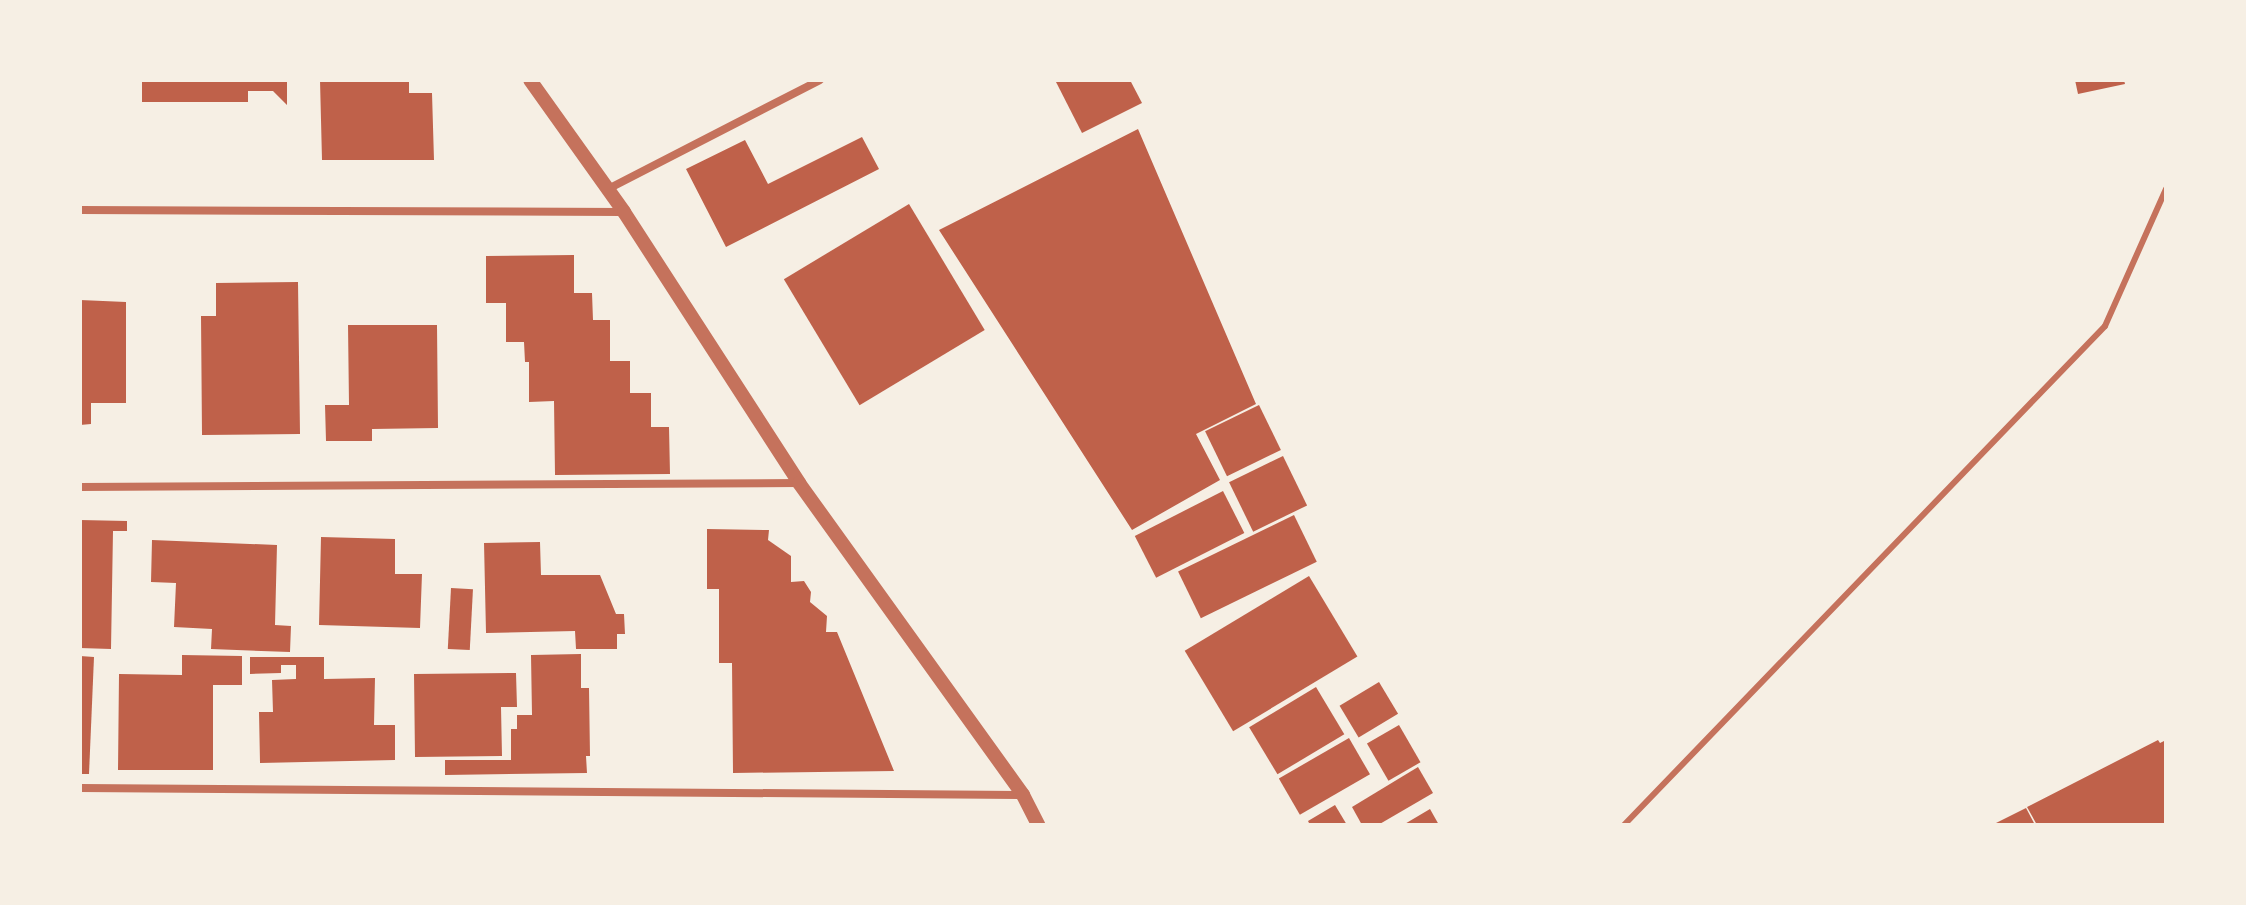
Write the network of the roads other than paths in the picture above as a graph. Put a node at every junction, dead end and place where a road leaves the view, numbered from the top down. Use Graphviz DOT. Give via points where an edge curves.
graph roads {
  1 [pos="530,80"];
  2 [pos="820,80"];
  3 [pos="608,189"];
  4 [pos="2166,189"];
  5 [pos="80,210"];
  6 [pos="624,212"];
  7 [pos="799,483"];
  8 [pos="80,487"];
  9 [pos="80,788"];
  10 [pos="1023,795"];
  11 [pos="1038,825"];
  12 [pos="1624,825"];
  1 -- 3 [label="street"];
  2 -- 3 [label="street"];
  3 -- 6 [label="street"];
  4 -- 12 [label="lane" via="2105,326"];
  5 -- 6 [label="street"];
  6 -- 7 [label="street"];
  7 -- 8 [label="street"];
  7 -- 10 [label="street"];
  9 -- 10 [label="street"];
  10 -- 11 [label="street"];
}
